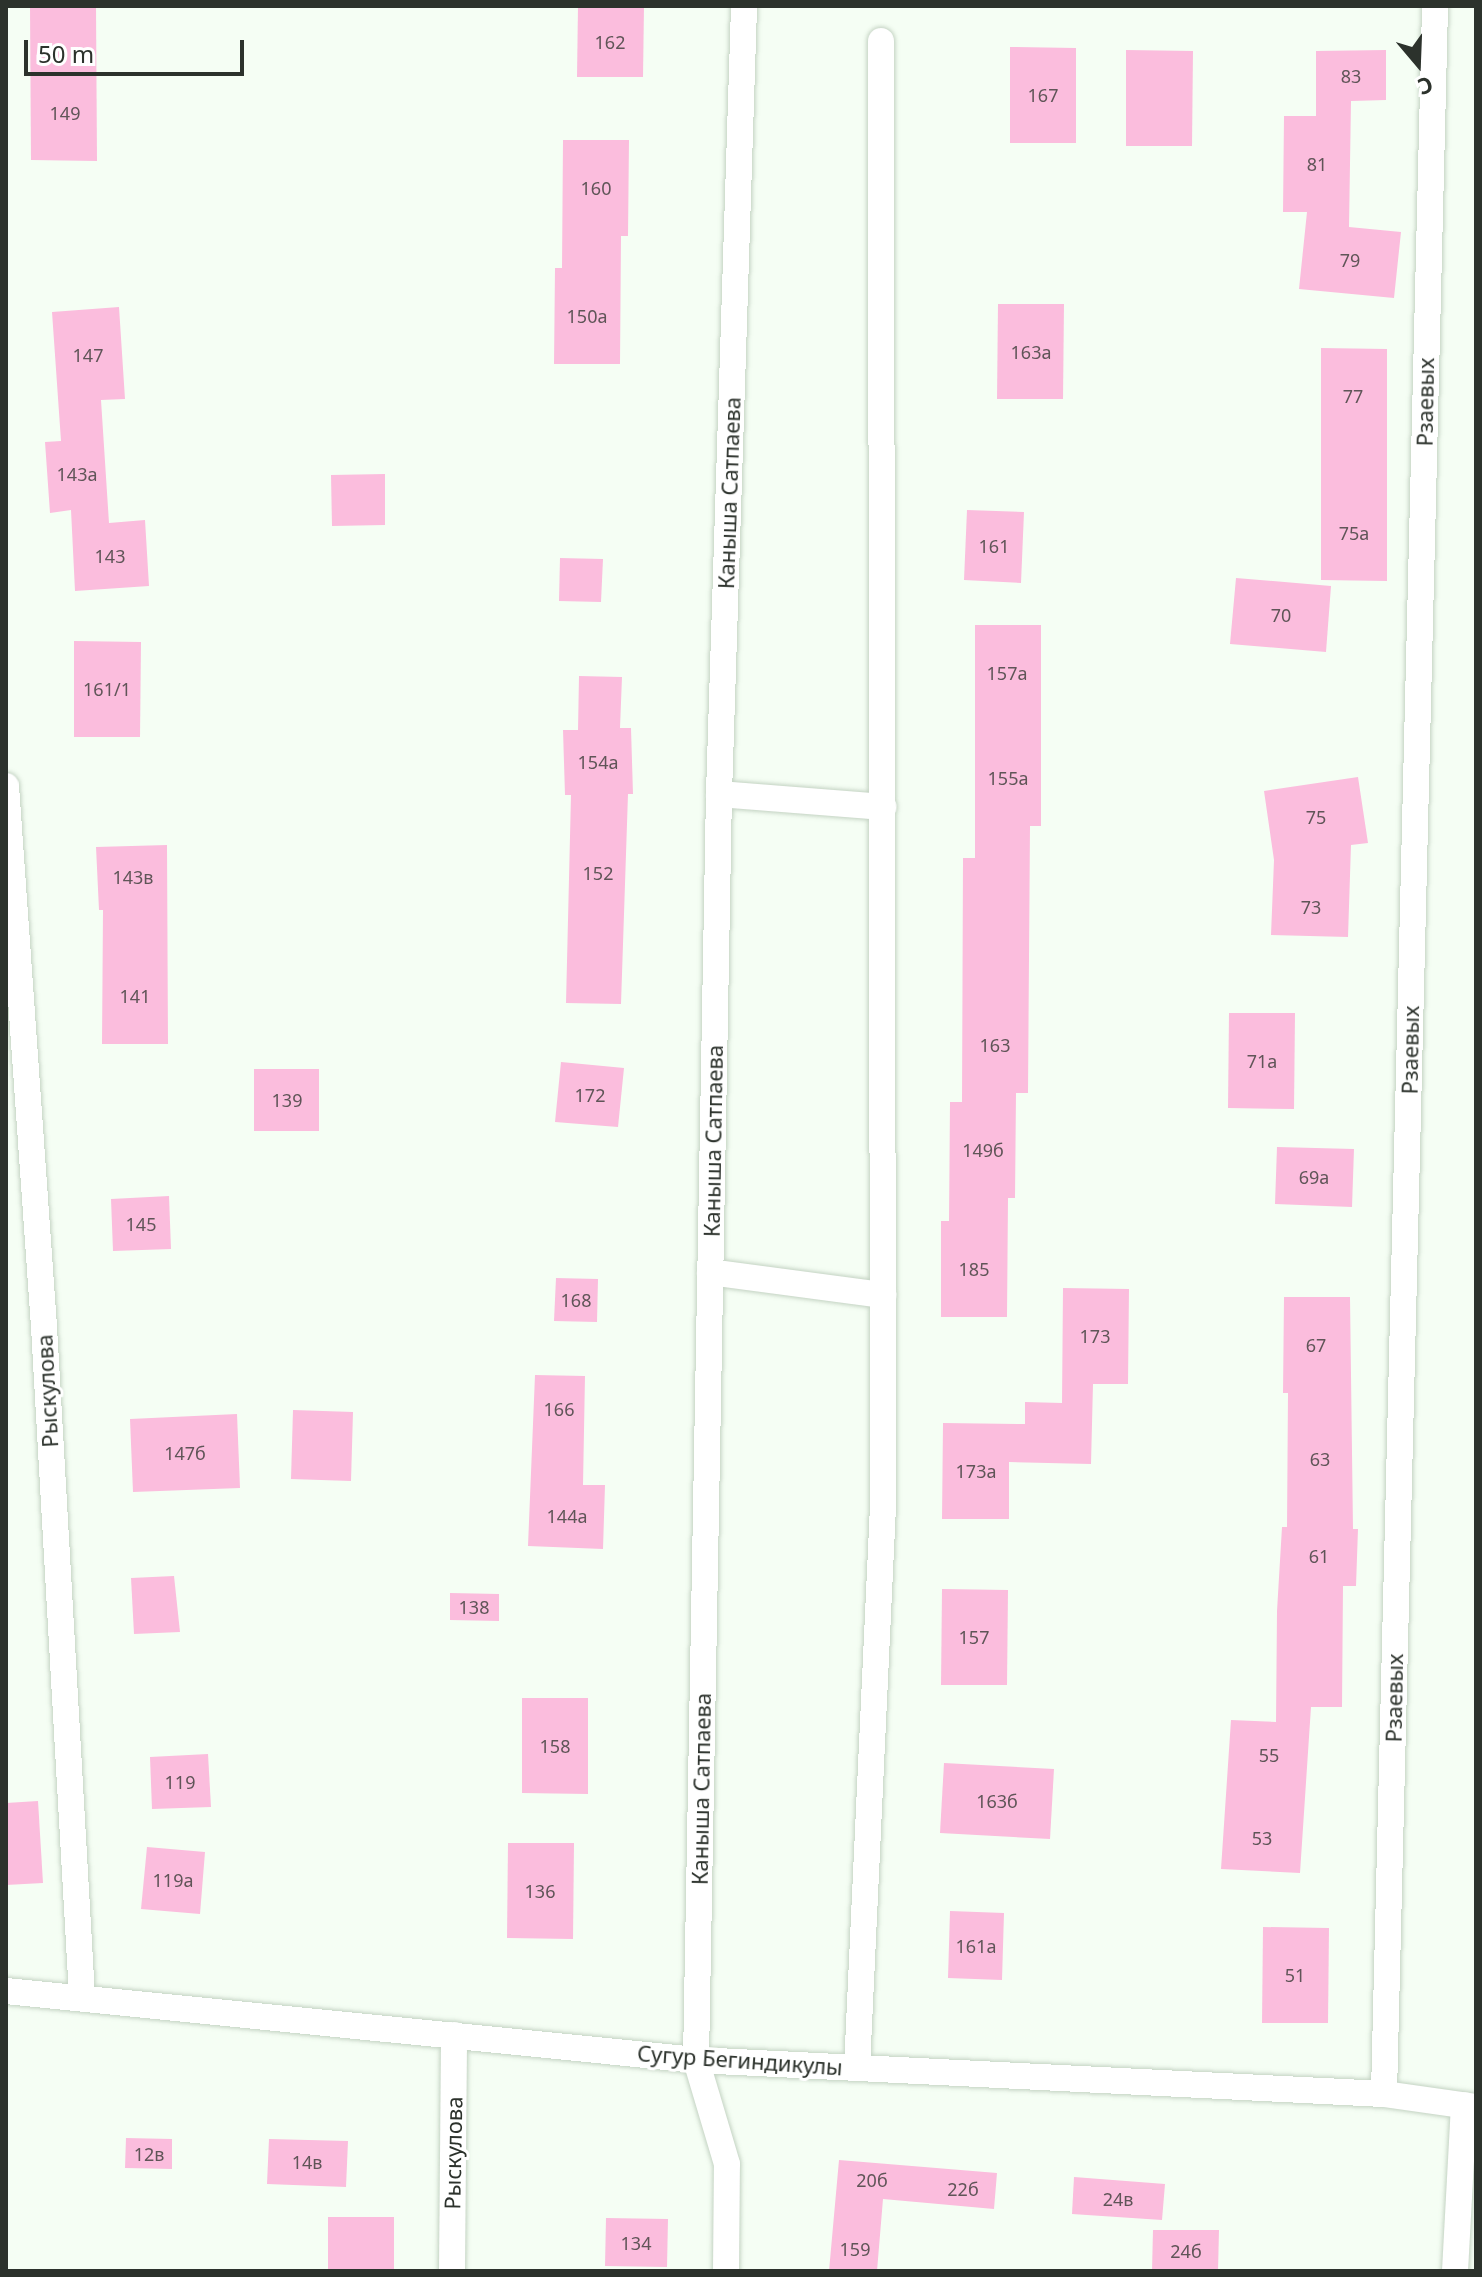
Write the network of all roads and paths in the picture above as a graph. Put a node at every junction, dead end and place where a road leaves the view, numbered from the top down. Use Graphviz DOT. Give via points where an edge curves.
graph roads {
  1 [pos="744,6"];
  2 [pos="1435,6"];
  3 [pos="881,41"];
  4 [pos="6,786"];
  5 [pos="719,794"];
  6 [pos="883,807"];
  7 [pos="710,1272"];
  8 [pos="883,1295"];
  9 [pos="6,1991"];
  10 [pos="82,1996"];
  11 [pos="454,2035"];
  12 [pos="696,2060"];
  13 [pos="857,2068"];
  14 [pos="1384,2094"];
  15 [pos="1470,2106"];
  16 [pos="452,2271"];
  17 [pos="726,2271"];
  18 [pos="1455,2271"];
  1 -- 5 [label="street, Каныша Сатпаева"];
  2 -- 14 [label="street, Рзаевых"];
  3 -- 6 [label="street"];
  4 -- 10 [label="street, Рыскулова" via="44,1327"];
  5 -- 6 [label="street"];
  5 -- 7 [label="street, Каныша Сатпаева"];
  6 -- 8 [label="street"];
  7 -- 8 [label="street"];
  7 -- 12 [label="street, Каныша Сатпаева"];
  8 -- 13 [label="street" via="883,1506"];
  9 -- 10 [label="street, Сугур Бегиндикулы"];
  10 -- 11 [label="street, Сугур Бегиндикулы"];
  11 -- 12 [label="street, Сугур Бегиндикулы"];
  11 -- 16 [label="street, Рыскулова"];
  12 -- 13 [label="street, Сугур Бегиндикулы"];
  12 -- 17 [label="street, Каныша Сатпаева" via="727,2164"];
  13 -- 14 [label="street, Сугур Бегиндикулы"];
  14 -- 15 [label="street, Сугур Бегиндикулы"];
  15 -- 18 [label="street"];
}
